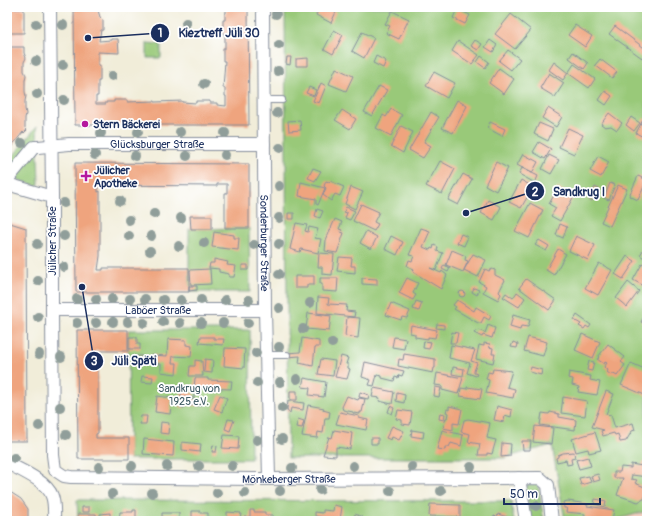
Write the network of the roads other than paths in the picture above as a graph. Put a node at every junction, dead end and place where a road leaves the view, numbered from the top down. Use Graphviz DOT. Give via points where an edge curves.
graph roads {
  1 [pos="50,7"];
  2 [pos="263,7"];
  3 [pos="263,100"];
  4 [pos="282,100"];
  5 [pos="264,144"];
  6 [pos="51,145"];
  7 [pos="7,180"];
  8 [pos="7,184"];
  9 [pos="52,197"];
  10 [pos="52,310"];
  11 [pos="265,310"];
  12 [pos="266,355"];
  13 [pos="287,355"];
  14 [pos="7,462"];
  15 [pos="58,473"];
  16 [pos="269,478"];
  17 [pos="519,478"];
  18 [pos="54,521"];
  19 [pos="526,521"];
  20 [pos="552,521"];
  1 -- 6 [label="street, Jülicher Straße"];
  2 -- 3 [label="street, Sonderburger Straße"];
  3 -- 4 [label="lane"];
  3 -- 5 [label="street, Sonderburger Straße"];
  5 -- 6 [label="street, Glücksburger Straße"];
  5 -- 11 [label="street, Sonderburger Straße"];
  6 -- 7 [label="street, Glücksburger Straße" via="34,147"];
  6 -- 9 [label="street, Jülicher Straße"];
  8 -- 9 [label="street"];
  9 -- 10 [label="street, Jülicher Straße"];
  10 -- 11 [label="street, Laböer Straße"];
  10 -- 15 [label="street, Jülicher Straße" via="54,460"];
  11 -- 12 [label="street, Sonderburger Straße"];
  12 -- 13 [label="lane"];
  12 -- 16 [label="street, Sonderburger Straße"];
  14 -- 18 [label="street" via="49,490 54,502"];
  15 -- 16 [label="street, Mönkeberger Straße" via="71,477"];
  16 -- 17 [label="street, Mönkeberger Straße"];
  17 -- 19 [label="street"];
  17 -- 20 [label="street, Mönkeberger Straße" via="540,478 548,485"];
}
